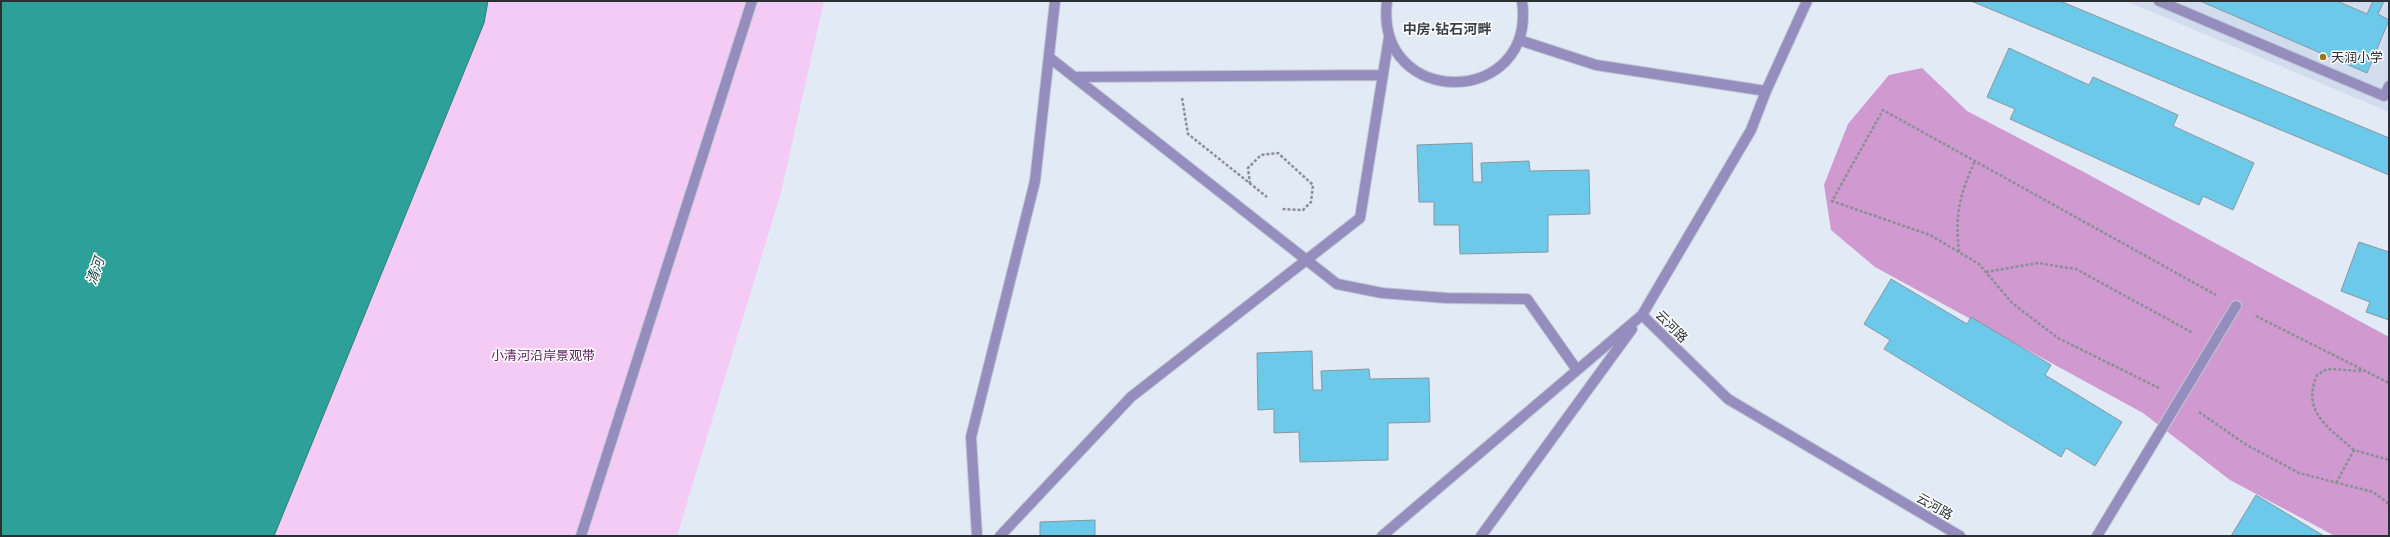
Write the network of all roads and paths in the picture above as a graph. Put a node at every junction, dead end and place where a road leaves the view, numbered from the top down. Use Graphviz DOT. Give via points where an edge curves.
graph roads {
  1 [pos="752,1"];
  2 [pos="1055,1"];
  3 [pos="1387,1"];
  4 [pos="1522,1"];
  5 [pos="1807,1"];
  6 [pos="2159,1"];
  7 [pos="1389,37"];
  8 [pos="1519,40"];
  9 [pos="1050,58"];
  10 [pos="1381,75"];
  11 [pos="1178,76"];
  12 [pos="1074,77"];
  13 [pos="2389,86"];
  14 [pos="1766,91"];
  15 [pos="1975,161"];
  16 [pos="1250,184"];
  17 [pos="1272,202"];
  18 [pos="1278,206"];
  19 [pos="1959,253"];
  20 [pos="1306,260"];
  21 [pos="1986,272"];
  22 [pos="2236,306"];
  23 [pos="1642,315"];
  24 [pos="2213,344"];
  25 [pos="1577,370"];
  26 [pos="2365,371"];
  27 [pos="2389,383"];
  28 [pos="2180,398"];
  29 [pos="2354,450"];
  30 [pos="2389,460"];
  31 [pos="2336,483"];
  32 [pos="2389,504"];
  33 [pos="581,536"];
  34 [pos="977,536"];
  35 [pos="1000,536"];
  36 [pos="1382,536"];
  37 [pos="1481,536"];
  38 [pos="1960,536"];
  39 [pos="2097,536"];
  1 -- 33 [label="street"];
  2 -- 9 [label="street"];
  3 -- 7 [label="street" via="1385,16"];
  4 -- 8 [label="street" via="1524,17"];
  5 -- 14 [label="street, 云河路"];
  6 -- 13 [label="street" via="2384,96"];
  7 -- 8 [label="street" via="1401,58 1418,73 1441,82 1465,83 1487,75 1506,61"];
  7 -- 10 [label="street"];
  8 -- 14 [label="street" via="1596,66"];
  9 -- 12 [label="street"];
  9 -- 34 [label="street" via="1035,181 971,437"];
  10 -- 11 [label="street"];
  10 -- 20 [label="street" via="1360,218"];
  11 -- 12 [label="street"];
  11 -- 16 [label="path" via="1188,134"];
  12 -- 20 [label="street"];
  14 -- 23 [label="street, 云河路" via="1751,130"];
  15 -- 19 [label="path" via="1962,192 1956,222"];
  15 -- 19 [label="path" via="1883,110 1832,201 1930,235"];
  15 -- 22 [label="path"];
  16 -- 17 [label="path"];
  16 -- 18 [label="path" via="1248,168 1261,155 1278,153 1313,185 1311,202 1303,210 1283,210"];
  19 -- 21 [label="path" via="1979,264"];
  20 -- 25 [label="street" via="1338,284 1382,294 1527,299"];
  20 -- 35 [label="street" via="1131,397"];
  21 -- 24 [label="path" via="2038,263 2076,269"];
  21 -- 28 [label="path" via="2012,303 2058,338"];
  22 -- 24 [label="street"];
  22 -- 26 [label="path"];
  23 -- 25 [label="street"];
  23 -- 37 [label="street"];
  23 -- 38 [label="street, 云河路" via="1728,399"];
  24 -- 28 [label="street"];
  25 -- 36 [label="street"];
  26 -- 27 [label="path"];
  26 -- 29 [label="path" via="2327,370 2317,374 2312,386 2312,400 2318,418"];
  28 -- 31 [label="path" via="2245,444 2299,473"];
  28 -- 39 [label="street"];
  29 -- 30 [label="path"];
  29 -- 31 [label="path"];
  31 -- 32 [label="path" via="2373,492"];
}
